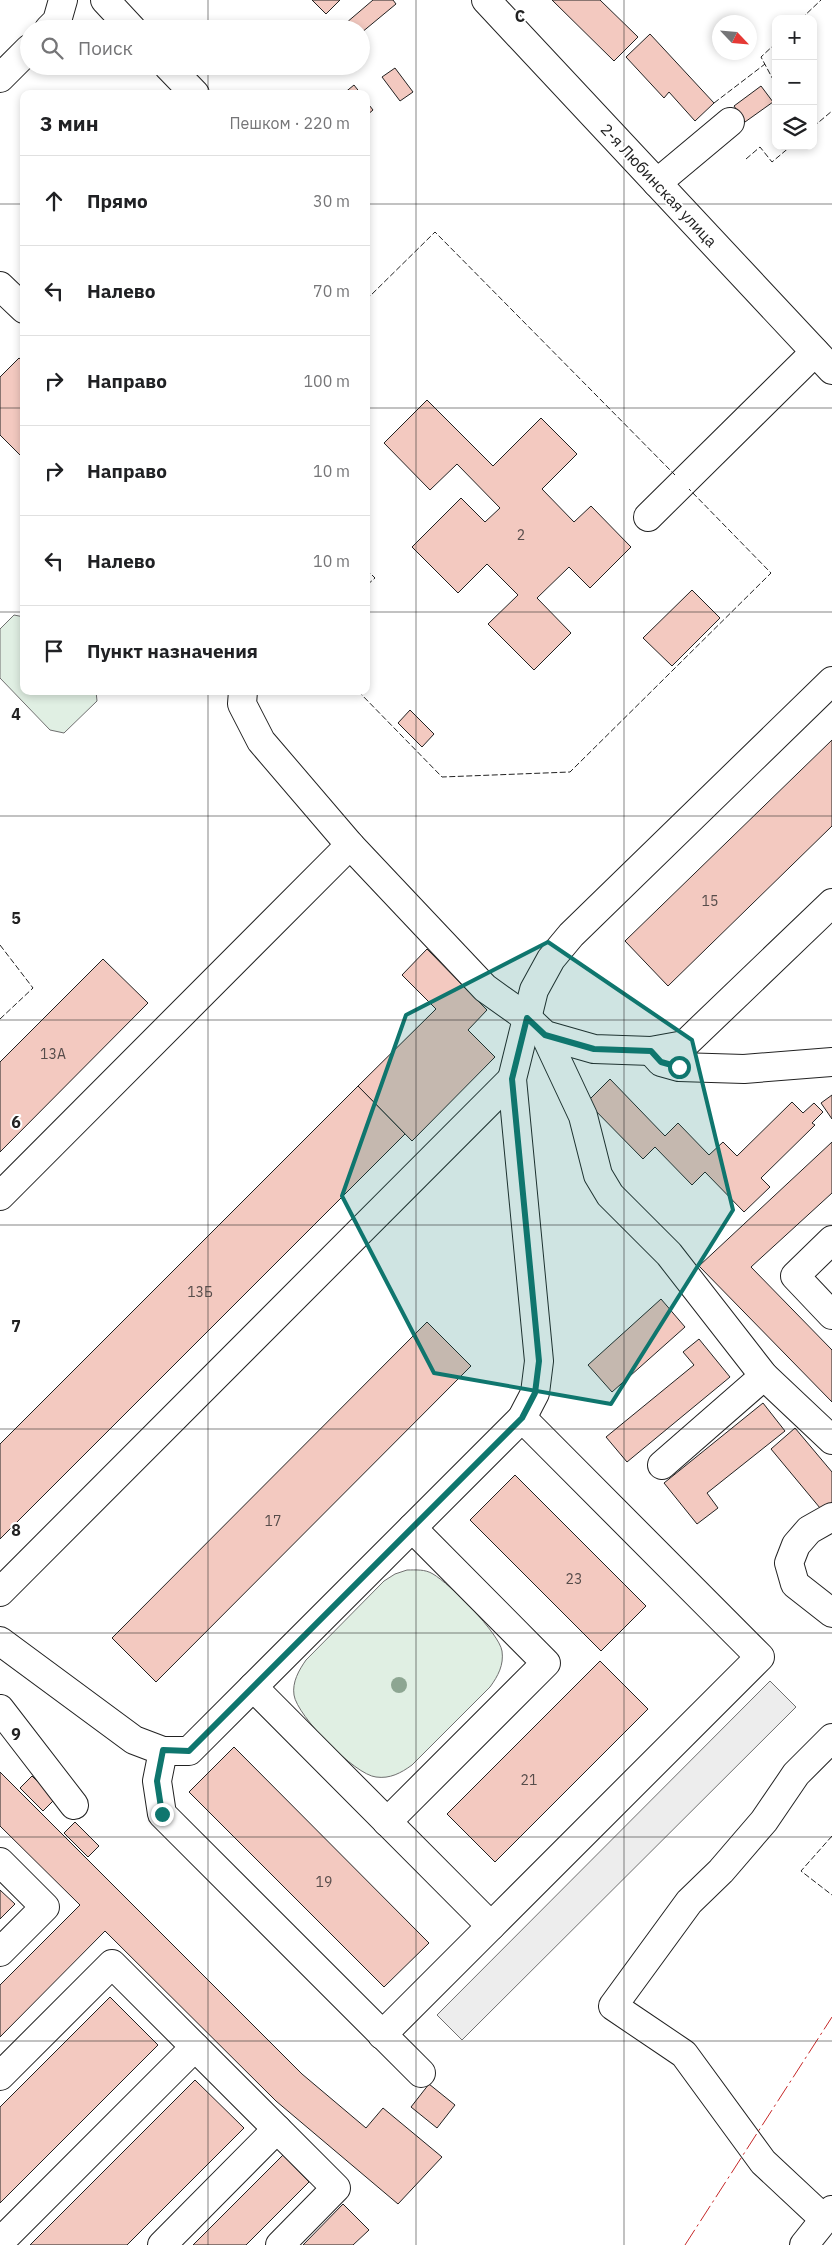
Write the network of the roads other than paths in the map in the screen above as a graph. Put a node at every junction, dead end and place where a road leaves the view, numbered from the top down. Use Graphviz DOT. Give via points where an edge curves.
graph roads {
  1 [pos="63,0"];
  2 [pos="105,0"];
  3 [pos="486,0"];
  4 [pos="57,20"];
  5 [pos="124,20"];
  6 [pos="20,58"];
  7 [pos="176,75"];
  8 [pos="0,78"];
  9 [pos="190,90"];
  10 [pos="730,122"];
  11 [pos="657,183"];
  12 [pos="0,286"];
  13 [pos="20,305"];
  14 [pos="823,361"];
  15 [pos="648,517"];
  16 [pos="832,681"];
  17 [pos="242,695"];
  18 [pos="350,845"];
  19 [pos="832,903"];
  20 [pos="536,1026"];
  21 [pos="651,1051"];
  22 [pos="832,1062"];
  23 [pos="512,1079"];
  24 [pos="0,1196"];
  25 [pos="832,1240"];
  26 [pos="832,1314"];
  27 [pos="764,1376"];
  28 [pos="522,1418"];
  29 [pos="832,1440"];
  30 [pos="662,1465"];
  31 [pos="832,1517"];
  32 [pos="412,1528"];
  33 [pos="0,1592"];
  34 [pos="832,1613"];
  35 [pos="0,1641"];
  36 [pos="253,1687"];
  37 [pos="0,1709"];
  38 [pos="832,1738"];
  39 [pos="163,1750"];
  40 [pos="74,1805"];
  41 [pos="387,1822"];
  42 [pos="0,1862"];
  43 [pos="491,1926"];
  44 [pos="0,1952"];
  45 [pos="382,2035"];
  46 [pos="195,2047"];
  47 [pos="421,2073"];
  48 [pos="0,2076"];
  49 [pos="277,2130"];
  50 [pos="828,2215"];
  51 [pos="0,2242"];
  52 [pos="162,2245"];
  53 [pos="280,2245"];
  54 [pos="804,2245"];
  1 -- 4 [label="street"];
  2 -- 5 [label="street"];
  3 -- 11 [label="street, 2-я Любинская улица"];
  6 -- 8 [label="street"];
  7 -- 9 [label="street"];
  10 -- 11 [label="street"];
  11 -- 14 [label="street, 2-я Любинская улица"];
  12 -- 13 [label="street"];
  14 -- 15 [label="street"];
  16 -- 20 [label="street" via="571,935 551,959 534,990"];
  17 -- 18 [label="street" via="242,704 261,740"];
  18 -- 20 [label="street" via="485,988"];
  18 -- 24 [label="street"];
  19 -- 21 [label="street" via="684,1045"];
  20 -- 21 [label="street" via="594,1049"];
  20 -- 23 [label="street"];
  20 -- 27 [label="street" via="583,1116 598,1175 610,1195 669,1254"];
  21 -- 22 [label="street" via="661,1062 679,1067 744,1069"];
  23 -- 28 [label="street" via="539,1361 535,1393"];
  23 -- 33 [label="street"];
  25 -- 26 [label="street" via="795,1276"];
  27 -- 29 [label="street"];
  27 -- 30 [label="street"];
  28 -- 32 [label="street"];
  28 -- 43 [label="street" via="760,1657"];
  31 -- 34 [label="street" via="809,1530 796,1545 789,1562 795,1584"];
  32 -- 36 [label="street"];
  32 -- 41 [label="street" via="546,1663"];
  35 -- 39 [label="street" via="134,1740"];
  36 -- 39 [label="street" via="189,1751"];
  36 -- 41 [label="street"];
  37 -- 40 [label="street"];
  38 -- 50 [label="street" via="796,1774 764,1821 721,1871 689,1902 613,2006 684,2054 763,2162"];
  39 -- 45 [label="street" via="157,1781 162,1814"];
  41 -- 43 [label="street"];
  42 -- 44 [label="street" via="45,1906"];
  43 -- 45 [label="street"];
  45 -- 47 [label="street"];
  46 -- 48 [label="street" via="112,1964"];
  46 -- 49 [label="street"];
  46 -- 51 [label="street"];
  49 -- 52 [label="street"];
  49 -- 53 [label="street" via="336,2188"];
  50 -- 54 [label="street"];
}
